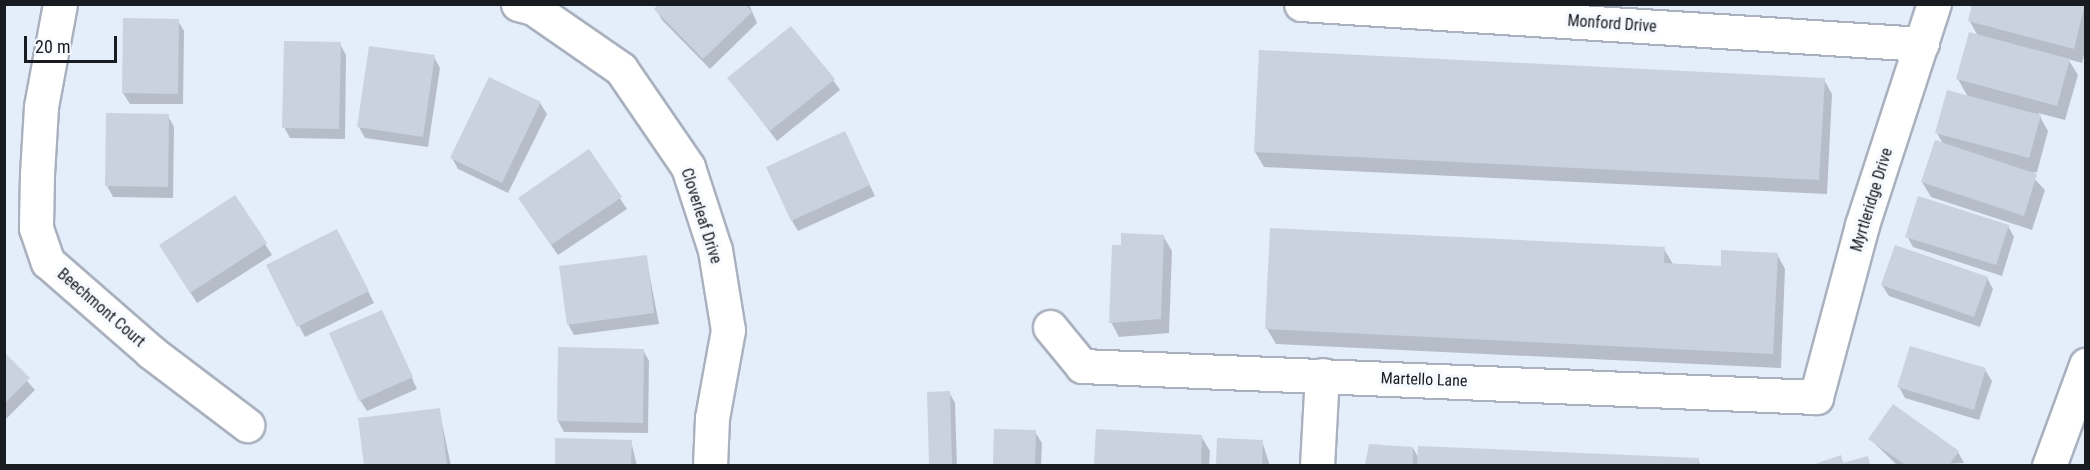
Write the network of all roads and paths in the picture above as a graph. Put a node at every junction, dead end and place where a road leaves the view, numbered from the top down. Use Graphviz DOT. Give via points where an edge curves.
graph roads {
  1 [pos="60,4"];
  2 [pos="518,4"];
  3 [pos="1934,4"];
  4 [pos="1301,5"];
  5 [pos="1922,44"];
  6 [pos="1050,327"];
  7 [pos="2085,365"];
  8 [pos="1322,375"];
  9 [pos="1816,397"];
  10 [pos="247,425"];
  11 [pos="710,465"];
  12 [pos="1317,465"];
  13 [pos="2049,465"];
  1 -- 10 [label="street, Beechmont Court" via="41,106 37,174 36,228 48,262 151,352"];
  2 -- 11 [label="street, Cloverleaf Drive" via="533,8 621,69 688,167 715,250 728,330 712,418"];
  3 -- 5 [label="street, Myrtleridge Drive"];
  4 -- 5 [label="street, Monford Drive"];
  5 -- 9 [label="street, Myrtleridge Drive" via="1862,225"];
  6 -- 8 [label="street, Martello Lane" via="1082,366"];
  7 -- 13 [label="street"];
  8 -- 9 [label="street, Martello Lane"];
  8 -- 12 [label="street"];
}
